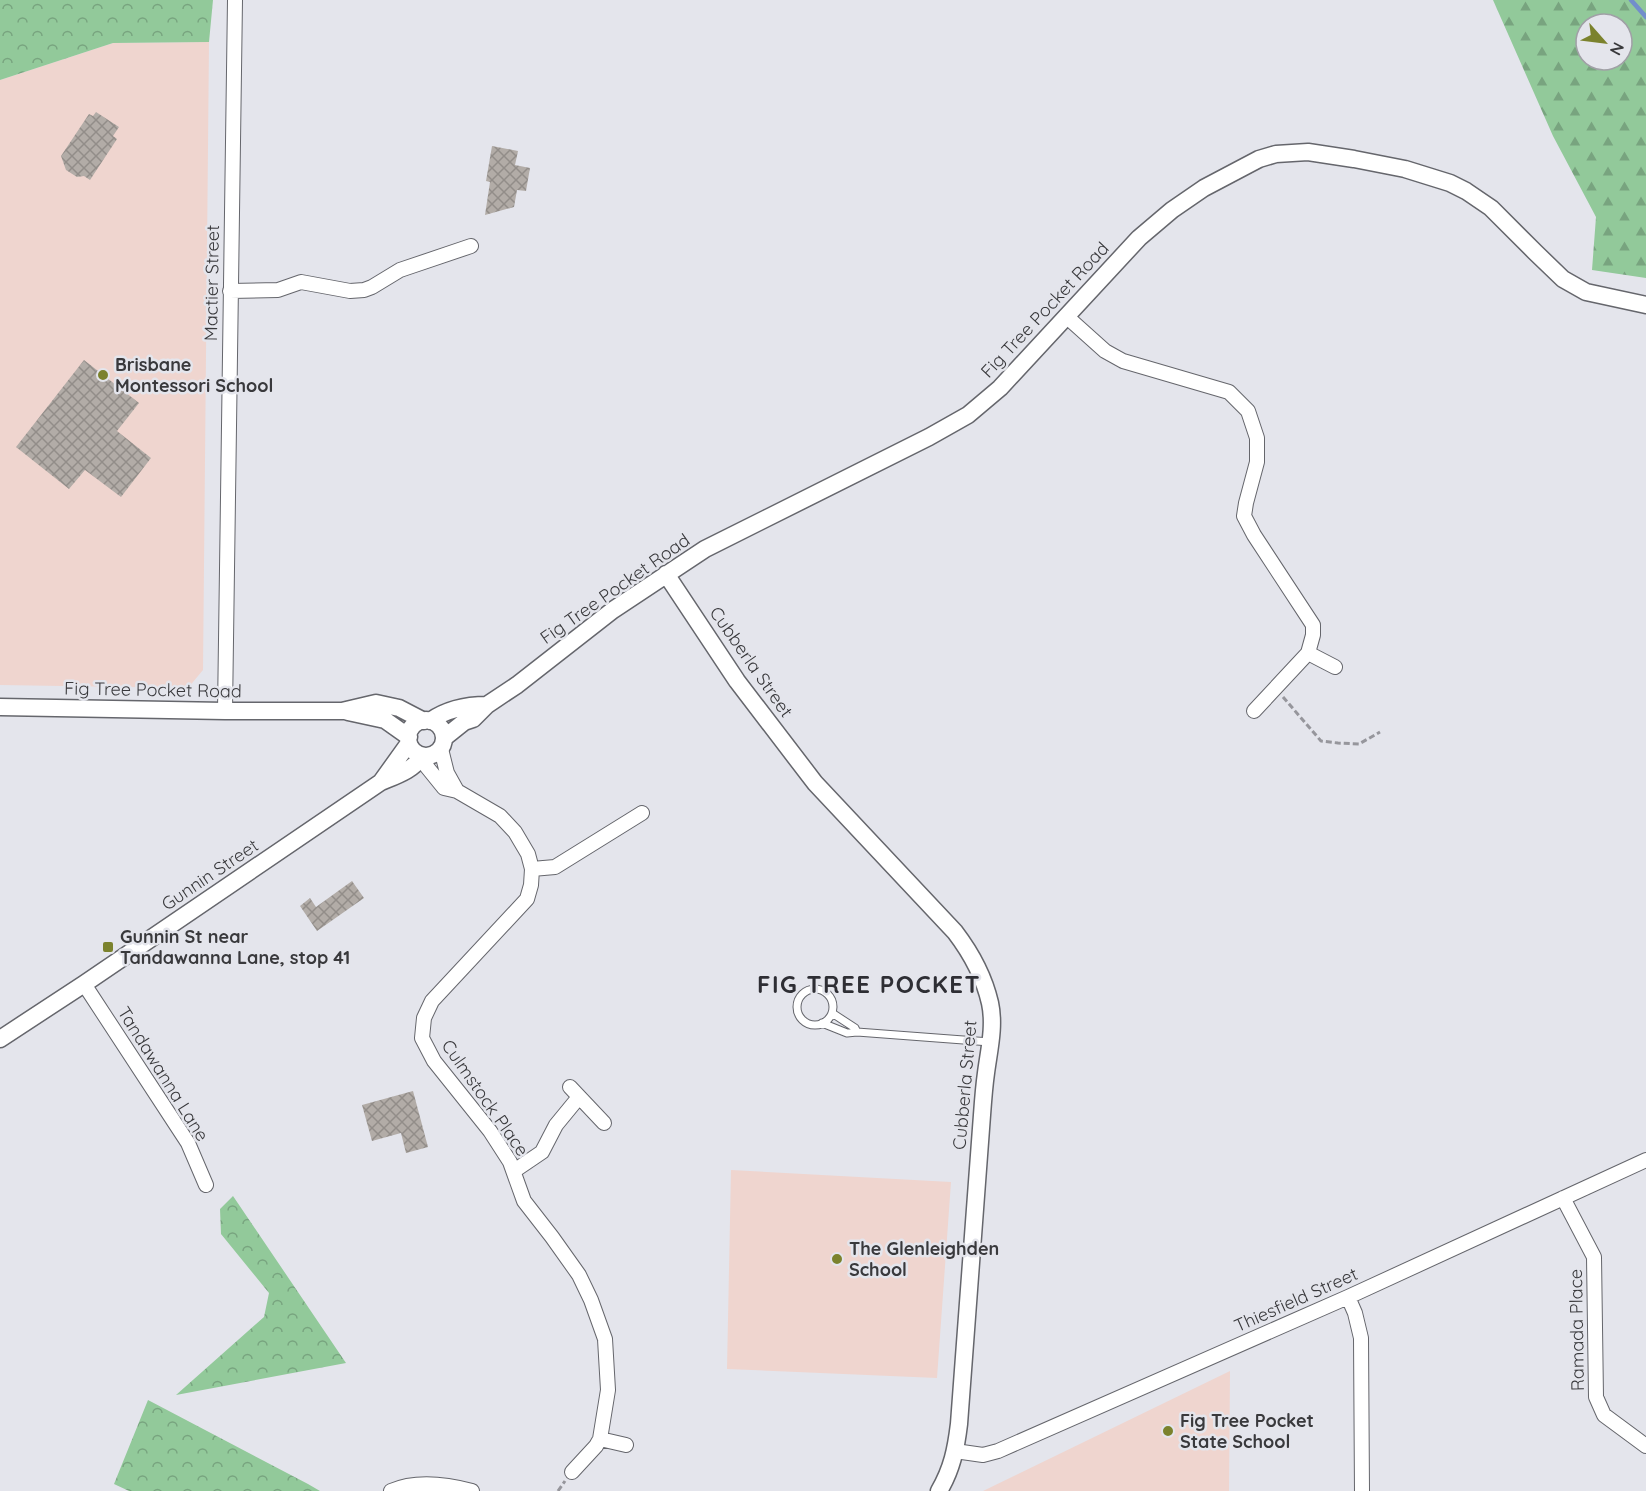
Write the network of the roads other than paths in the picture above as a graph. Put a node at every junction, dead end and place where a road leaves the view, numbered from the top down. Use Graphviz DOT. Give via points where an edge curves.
graph roads {
  1 [pos="235,0"];
  2 [pos="471,246"];
  3 [pos="230,291"];
  4 [pos="1646,305"];
  5 [pos="1066,316"];
  6 [pos="666,574"];
  7 [pos="1308,653"];
  8 [pos="1335,667"];
  9 [pos="487,705"];
  10 [pos="0,707"];
  11 [pos="225,711"];
  12 [pos="342,711"];
  13 [pos="1254,711"];
  14 [pos="427,721"];
  15 [pos="409,740"];
  16 [pos="433,750"];
  17 [pos="381,783"];
  18 [pos="642,813"];
  19 [pos="532,869"];
  20 [pos="84,984"];
  21 [pos="832,1012"];
  22 [pos="822,1023"];
  23 [pos="856,1032"];
  24 [pos="0,1039"];
  25 [pos="990,1042"];
  26 [pos="604,1123"];
  27 [pos="1646,1160"];
  28 [pos="514,1171"];
  29 [pos="206,1185"];
  30 [pos="1563,1198"];
  31 [pos="1348,1297"];
  32 [pos="600,1439"];
  33 [pos="626,1445"];
  34 [pos="1646,1446"];
  35 [pos="955,1451"];
  36 [pos="572,1473"];
  37 [pos="391,1491"];
  38 [pos="472,1491"];
  39 [pos="939,1491"];
  40 [pos="1362,1491"];
  1 -- 3 [label="street, Mactier Street"];
  2 -- 3 [label="street" via="400,270 364,290 301,282 278,290"];
  3 -- 11 [label="street, Mactier Street"];
  4 -- 5 [label="street, Fig Tree Pocket Road" via="1586,291 1563,279 1491,208 1450,183 1405,169 1308,152 1259,159 1204,188 1139,238"];
  5 -- 6 [label="street, Fig Tree Pocket Road" via="1000,388 968,415 705,549"];
  5 -- 7 [label="street" via="1105,351 1123,361 1229,392 1248,411 1257,438 1257,462 1244,516 1312,625"];
  6 -- 9 [label="street, Fig Tree Pocket Road"];
  6 -- 25 [label="street, Cubberla Street" via="737,681 815,783 968,950 990,1003"];
  7 -- 8 [label="street"];
  7 -- 13 [label="street"];
  9 -- 14 [label="street, Fig Tree Pocket Road" via="470,705"];
  9 -- 16 [label="street, Fig Tree Pocket Road"];
  10 -- 11 [label="street, Fig Tree Pocket Road"];
  11 -- 12 [label="street, Fig Tree Pocket Road"];
  12 -- 14 [label="street, Fig Tree Pocket Road" via="376,704 399,708"];
  12 -- 15 [label="street, Fig Tree Pocket Road" via="385,720"];
  14 -- 15 [label="street, Fig Tree Pocket Road" via="413,726"];
  14 -- 16 [label="street, Fig Tree Pocket Road" via="440,727"];
  15 -- 16 [label="street, Fig Tree Pocket Road" via="415,752"];
  15 -- 17 [label="street, Gunnin Street"];
  16 -- 17 [label="street, Gunnin Street"];
  16 -- 19 [label="street" via="457,791 500,816 515,832"];
  17 -- 20 [label="street, Gunnin Street"];
  18 -- 19 [label="street" via="555,867"];
  19 -- 28 [label="street, Culmstock Place" via="527,899 432,1001 424,1018 422,1038 434,1061 490,1131"];
  20 -- 24 [label="street, Gunnin Street"];
  20 -- 29 [label="street, Tandawanna Lane" via="188,1143"];
  21 -- 22 [label="lane"];
  21 -- 22 [label="lane" via="832,1001 824,992 812,990 802,995 797,1006 801,1018 811,1024"];
  21 -- 23 [label="lane"];
  22 -- 23 [label="lane" via="847,1033"];
  23 -- 25 [label="lane"];
  25 -- 35 [label="street, Cubberla Street"];
  26 -- 28 [label="street" via="574,1092 542,1152"];
  27 -- 30 [label="street, Thiesfield Street"];
  28 -- 32 [label="street, Culmstock Place" via="524,1202 579,1275 605,1339 608,1390"];
  30 -- 31 [label="street, Thiesfield Street"];
  30 -- 34 [label="street, Ramada Place" via="1594,1257 1596,1397 1604,1415"];
  31 -- 35 [label="street, Thiesfield Street" via="998,1451 982,1455"];
  31 -- 40 [label="street" via="1361,1338"];
  32 -- 33 [label="street"];
  32 -- 36 [label="street, Culmstock Place"];
  35 -- 39 [label="street, Cubberla Street"];
  37 -- 38 [label="street" via="414,1484"];
}
